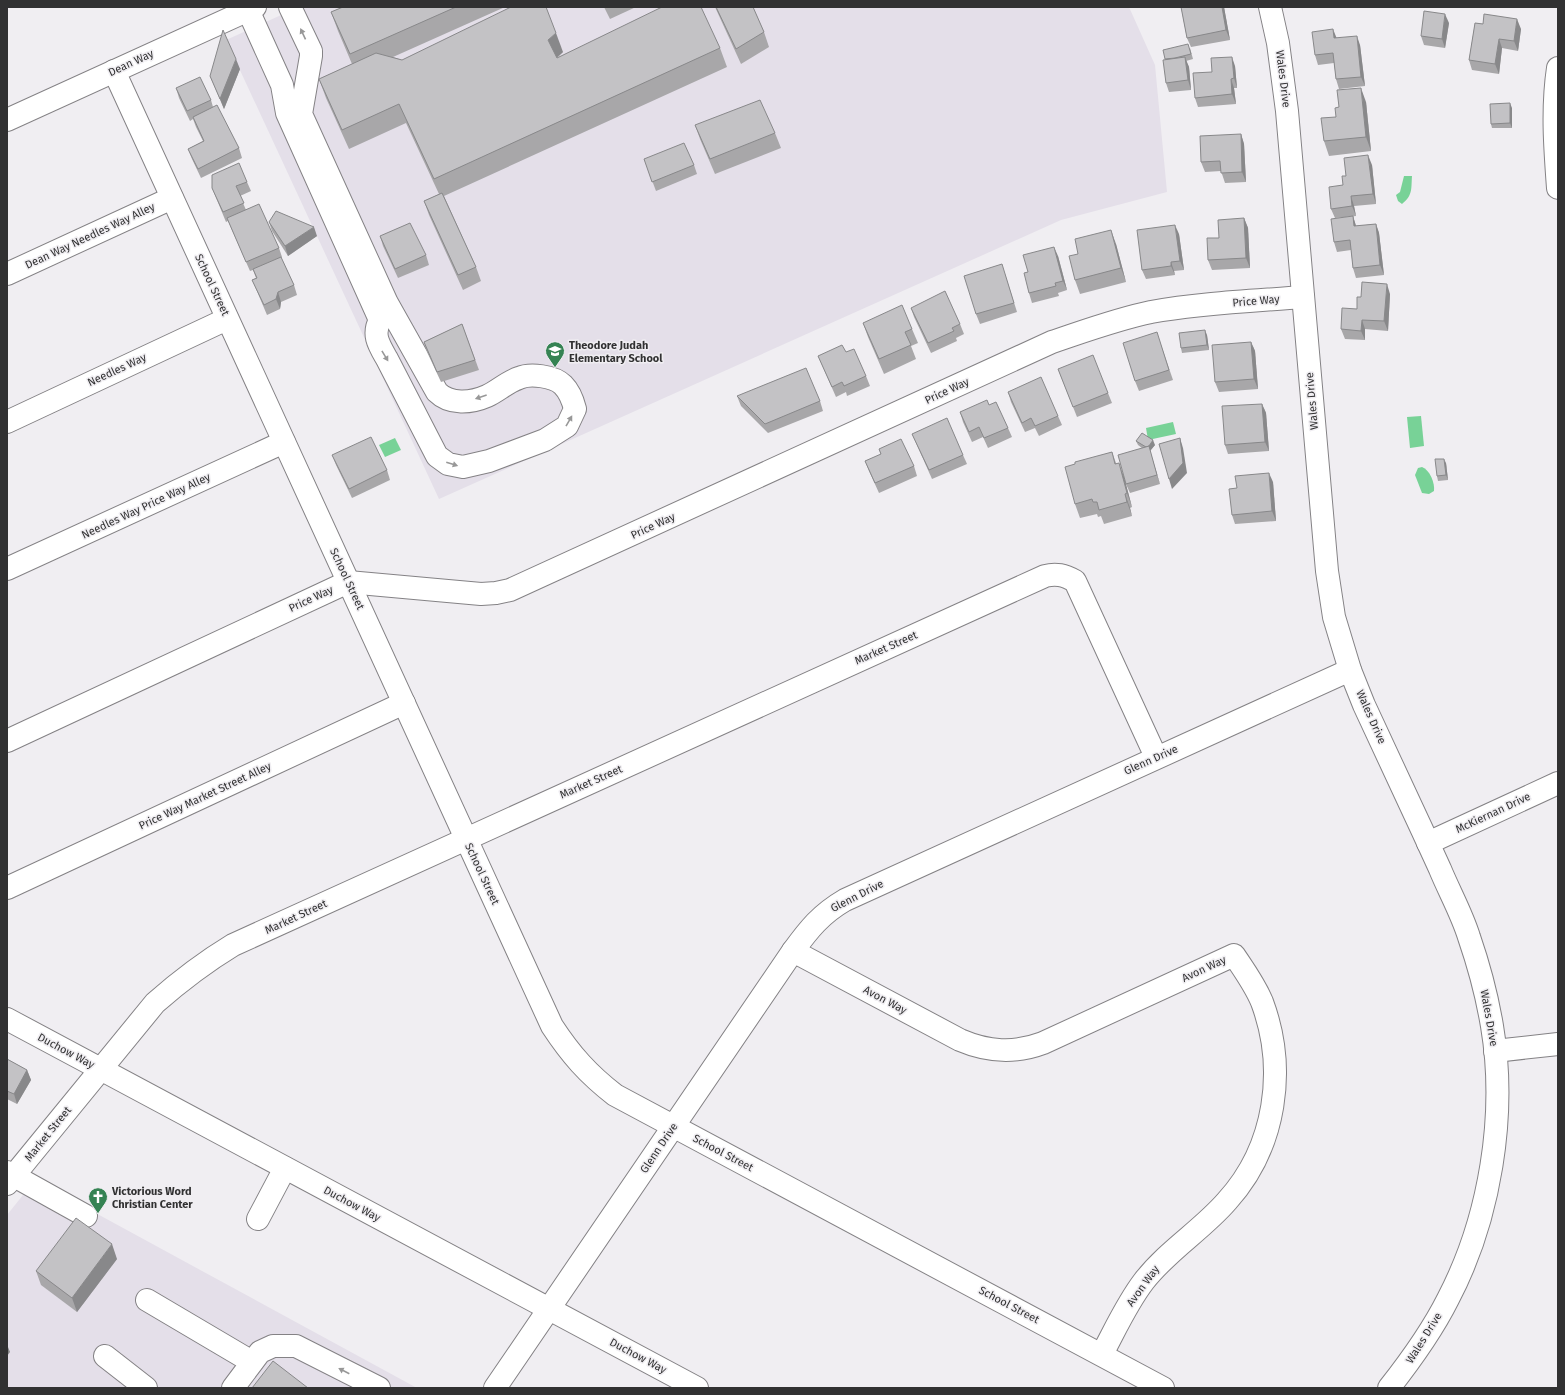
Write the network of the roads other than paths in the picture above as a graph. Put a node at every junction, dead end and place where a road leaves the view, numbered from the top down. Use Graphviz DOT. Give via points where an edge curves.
graph roads {
  1 [pos="290,7"];
  2 [pos="1270,7"];
  3 [pos="251,9"];
  4 [pos="1558,68"];
  5 [pos="114,71"];
  6 [pos="7,120"];
  7 [pos="1558,188"];
  8 [pos="172,198"];
  9 [pos="7,274"];
  10 [pos="1303,297"];
  11 [pos="227,318"];
  12 [pos="7,422"];
  13 [pos="284,442"];
  14 [pos="7,569"];
  15 [pos="348,582"];
  16 [pos="1350,670"];
  17 [pos="404,704"];
  18 [pos="7,740"];
  19 [pos="1156,758"];
  20 [pos="1558,783"];
  21 [pos="466,839"];
  22 [pos="1428,843"];
  23 [pos="7,888"];
  24 [pos="793,951"];
  25 [pos="7,1019"];
  26 [pos="1558,1044"];
  27 [pos="1495,1051"];
  28 [pos="100,1069"];
  29 [pos="673,1126"];
  30 [pos="285,1168"];
  31 [pos="9,1177"];
  32 [pos="86,1216"];
  33 [pos="258,1219"];
  34 [pos="147,1300"];
  35 [pos="549,1309"];
  36 [pos="1102,1354"];
  37 [pos="105,1356"];
  38 [pos="252,1362"];
  39 [pos="146,1388"];
  40 [pos="232,1388"];
  41 [pos="379,1388"];
  42 [pos="495,1388"];
  43 [pos="697,1388"];
  44 [pos="1163,1388"];
  45 [pos="1389,1388"];
  3 -- 1 [label="street, one-way" via="282,85 287,113 380,320 376,332 379,346 437,456 448,464 463,467 545,440 567,426 576,409 562,384 542,375 520,377 487,396 472,401 443,398 437,392 387,303 301,114 311,51"];
  2 -- 10 [label="street, Wales Drive" via="1278,43 1287,111"];
  3 -- 5 [label="street, Dean Way"];
  4 -- 7 [label="street" via="1554,146"];
  5 -- 6 [label="street, Dean Way"];
  5 -- 8 [label="street, School Street"];
  8 -- 9 [label="street, Dean Way Needles Way Alley"];
  8 -- 11 [label="street, School Street"];
  10 -- 15 [label="street, Price Way" via="1151,312 1101,325 1052,342 510,590 481,594"];
  10 -- 16 [label="street, Wales Drive" via="1327,571 1334,617"];
  11 -- 12 [label="street, Needles Way"];
  11 -- 13 [label="street, School Street"];
  13 -- 14 [label="street, Needles Way Price Way Alley"];
  13 -- 15 [label="street, School Street"];
  15 -- 17 [label="street, School Street"];
  15 -- 18 [label="street, Price Way"];
  16 -- 19 [label="street, Glenn Drive"];
  16 -- 22 [label="street, Wales Drive"];
  17 -- 21 [label="street, School Street"];
  17 -- 23 [label="street, Price Way Market Street Alley"];
  19 -- 21 [label="street, Market Street" via="1075,581 1065,575 1051,574"];
  19 -- 24 [label="street, Glenn Drive" via="845,900 821,916"];
  20 -- 22 [label="street, McKiernan Drive"];
  21 -- 28 [label="street, Market Street" via="241,942 206,962 179,981 155,1003"];
  21 -- 29 [label="street, School Street" via="552,1026 567,1048 594,1078 616,1094"];
  22 -- 27 [label="street, Wales Drive" via="1469,935 1483,980"];
  24 -- 29 [label="street, Glenn Drive"];
  24 -- 36 [label="street, Avon Way" via="960,1040 981,1048 1003,1051 1043,1043 1234,955 1261,1001 1270,1026 1276,1079 1267,1132 1257,1156 1228,1201 1164,1258 1144,1281"];
  25 -- 28 [label="street, Duchow Way"];
  26 -- 27 [label="street"];
  27 -- 45 [label="street, Wales Drive" via="1496,1130 1489,1178 1478,1224 1449,1298 1425,1340"];
  28 -- 30 [label="street, Duchow Way"];
  28 -- 31 [label="street, Market Street"];
  29 -- 35 [label="street, Glenn Drive"];
  29 -- 36 [label="street, School Street"];
  30 -- 33 [label="street"];
  30 -- 35 [label="street, Duchow Way"];
  31 -- 32 [label="street"];
  34 -- 38 [label="street"];
  35 -- 42 [label="street, Glenn Drive"];
  35 -- 43 [label="street, Duchow Way"];
  36 -- 44 [label="street, School Street"];
  37 -- 39 [label="street"];
  38 -- 40 [label="street"];
  41 -- 38 [label="street, one-way" via="296,1346 273,1346 260,1352"];
}
